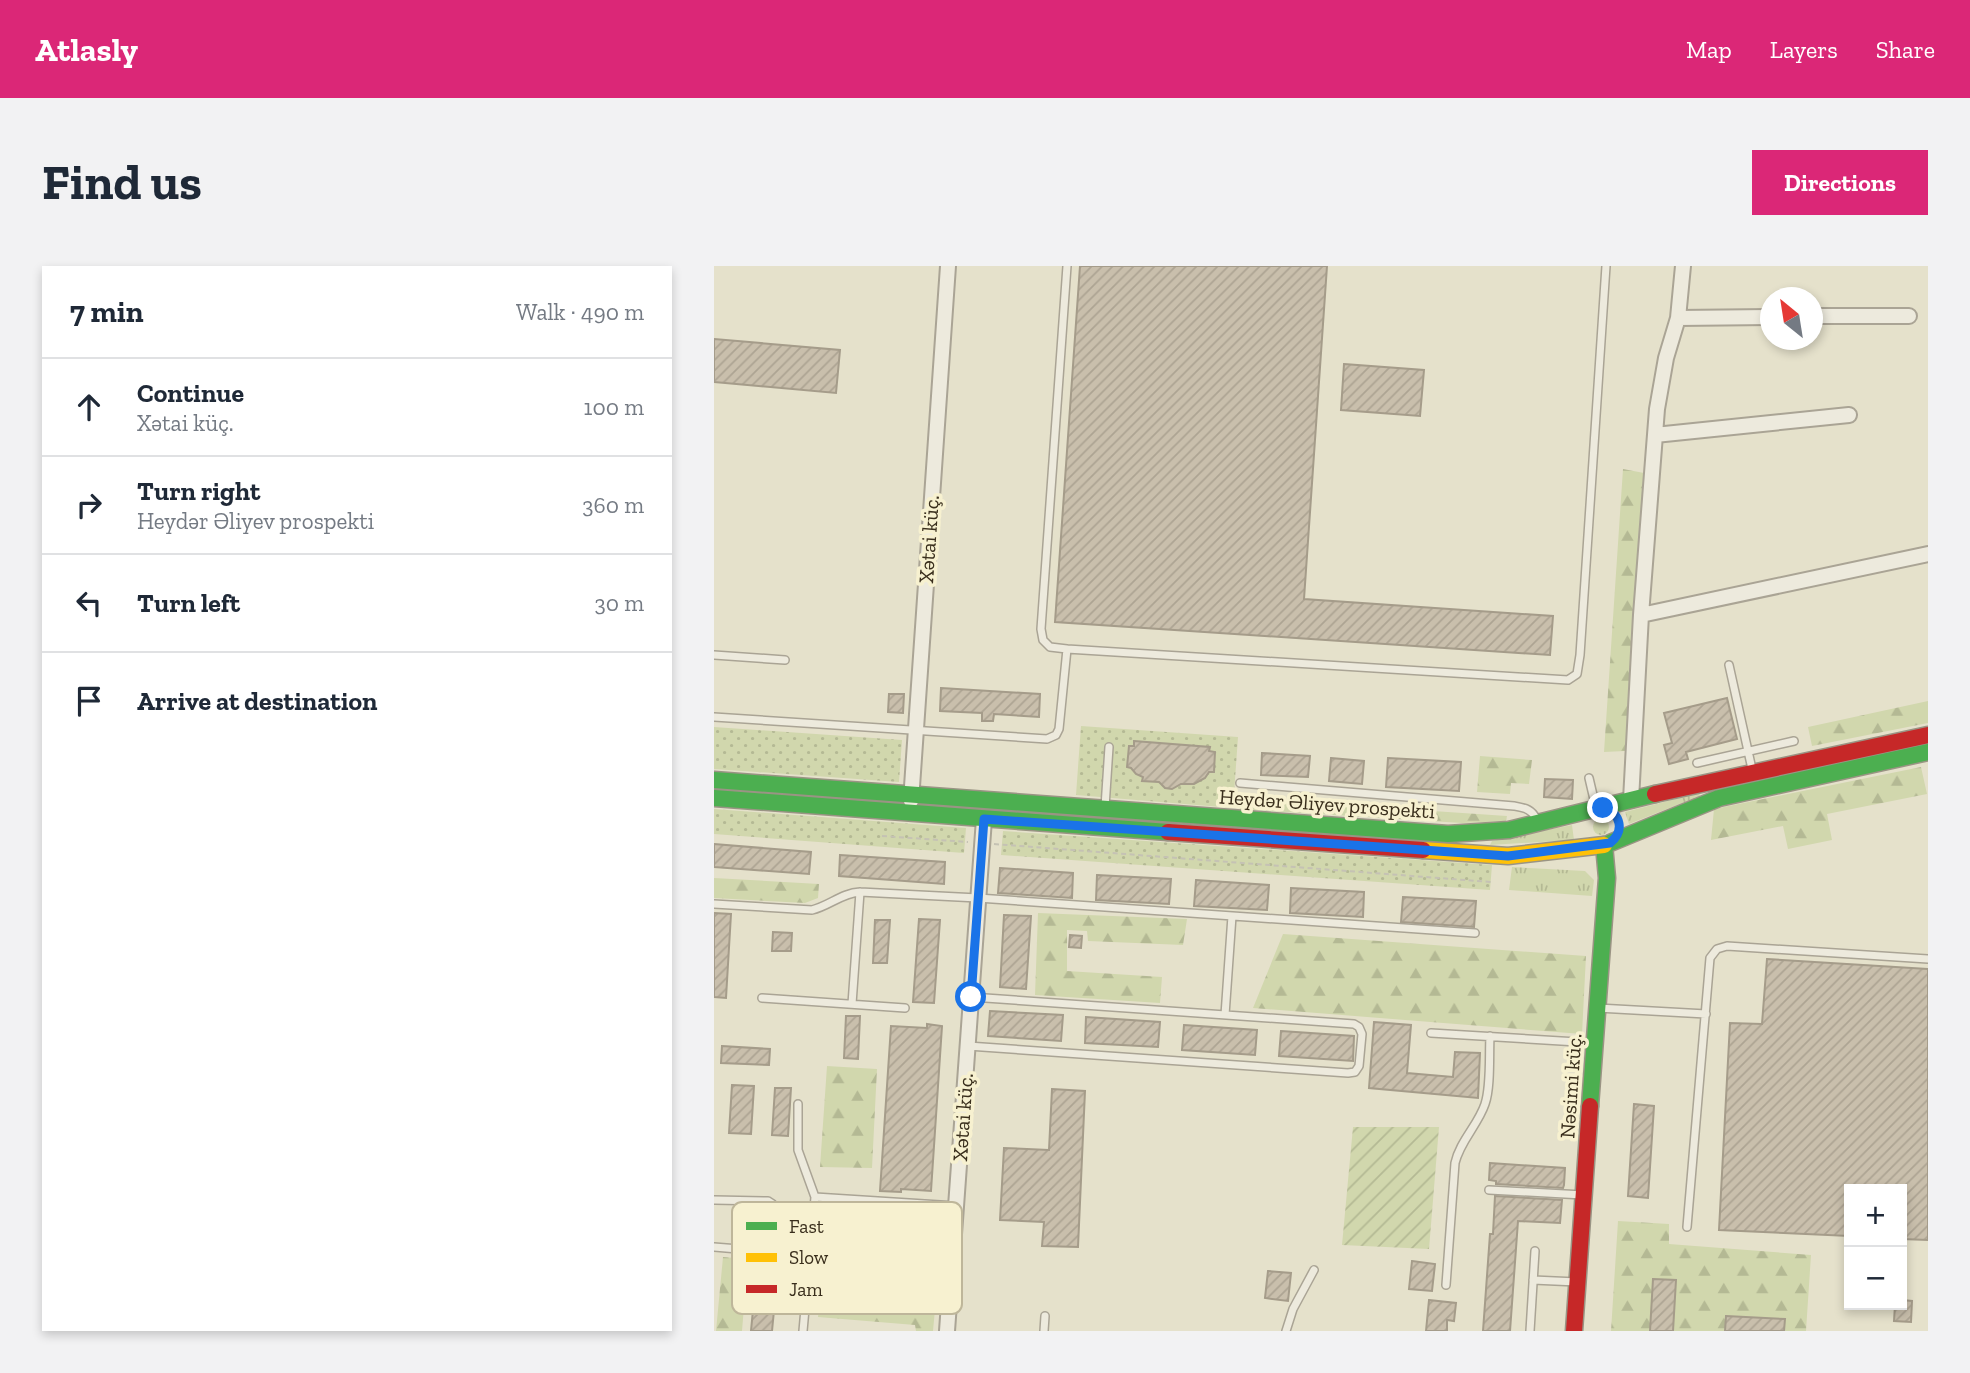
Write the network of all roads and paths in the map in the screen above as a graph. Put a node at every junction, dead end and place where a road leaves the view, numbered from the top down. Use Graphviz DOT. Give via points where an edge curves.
graph roads {
  1 [pos="948,266"];
  2 [pos="1067,266"];
  3 [pos="1606,266"];
  4 [pos="1683,266"];
  5 [pos="1823,316"];
  6 [pos="1909,316"];
  7 [pos="1760,317"];
  8 [pos="1678,318"];
  9 [pos="1849,415"];
  10 [pos="1655,435"];
  11 [pos="1928,554"];
  12 [pos="1641,615"];
  13 [pos="1067,649"];
  14 [pos="714,655"];
  15 [pos="785,660"];
  16 [pos="1729,665"];
  17 [pos="714,717"];
  18 [pos="916,731"];
  19 [pos="1928,735"];
  20 [pos="1794,741"];
  21 [pos="1110,747"];
  22 [pos="1749,751"];
  23 [pos="1928,752"];
  24 [pos="1697,763"];
  25 [pos="1753,773"];
  26 [pos="1589,778"];
  27 [pos="714,780"];
  28 [pos="1240,783"];
  29 [pos="912,794"];
  30 [pos="714,798"];
  31 [pos="1631,800"];
  32 [pos="1105,808"];
  33 [pos="1597,808"];
  34 [pos="910,813"];
  35 [pos="984,819"];
  36 [pos="1539,824"];
  37 [pos="882,836"];
  38 [pos="972,843"];
  39 [pos="985,844"];
  40 [pos="1607,844"];
  41 [pos="1491,882"];
  42 [pos="860,892"];
  43 [pos="978,898"];
  44 [pos="714,904"];
  45 [pos="1232,916"];
  46 [pos="1475,933"];
  47 [pos="1928,959"];
  48 [pos="971,997"];
  49 [pos="762,998"];
  50 [pos="852,1004"];
  51 [pos="905,1008"];
  52 [pos="1598,1008"];
  53 [pos="1706,1014"];
  54 [pos="1225,1015"];
  55 [pos="1432,1033"];
  56 [pos="1490,1036"];
  57 [pos="1595,1043"];
  58 [pos="968,1046"];
  59 [pos="799,1104"];
  60 [pos="1489,1190"];
  61 [pos="1584,1195"];
  62 [pos="815,1197"];
  63 [pos="714,1200"];
  64 [pos="770,1202"];
  65 [pos="815,1202"];
  66 [pos="894,1202"];
  67 [pos="957,1202"];
  68 [pos="1687,1227"];
  69 [pos="714,1247"];
  70 [pos="732,1248"];
  71 [pos="1535,1251"];
  72 [pos="1314,1270"];
  73 [pos="1533,1280"];
  74 [pos="1578,1282"];
  75 [pos="1446,1285"];
  76 [pos="1045,1316"];
  77 [pos="1044,1331"];
  78 [pos="1286,1331"];
  79 [pos="1530,1331"];
  80 [pos="1574,1331"];
  1 -- 18 [label="street, Xətai küç."];
  2 -- 13 [label="lane" via="1041,629 1049,647"];
  3 -- 13 [label="lane" via="1577,674 1568,680"];
  4 -- 8 [label="street"];
  5 -- 6 [label="street"];
  7 -- 8 [label="street"];
  8 -- 10 [label="street" via="1666,358"];
  9 -- 10 [label="street"];
  10 -- 12 [label="street"];
  11 -- 12 [label="street"];
  12 -- 31 [label="street"];
  13 -- 18 [label="lane" via="1056,735 1039,740"];
  14 -- 15 [label="lane"];
  16 -- 22 [label="lane"];
  17 -- 18 [label="lane"];
  18 -- 29 [label="street, Xətai küç."];
  19 -- 25 [label="main road, Heydər Əliyev prospekti"];
  20 -- 22 [label="lane"];
  21 -- 32 [label="lane"];
  22 -- 24 [label="lane"];
  22 -- 25 [label="lane"];
  23 -- 40 [label="main road, Heydər Əliyev prospekti" via="1719,798"];
  25 -- 31 [label="main road, Heydər Əliyev prospekti"];
  26 -- 33 [label="lane"];
  27 -- 29 [label="main road, Heydər Əliyev prospekti"];
  28 -- 36 [label="lane" via="1514,806 1534,813"];
  29 -- 32 [label="main road, Heydər Əliyev prospekti"];
  29 -- 34 [label="street, Xətai küç."];
  30 -- 34 [label="main road, Heydər Əliyev prospekti"];
  31 -- 33 [label="main road, Heydər Əliyev prospekti"];
  32 -- 36 [label="main road, Heydər Əliyev prospekti" via="1448,834"];
  33 -- 36 [label="main road, Heydər Əliyev prospekti"];
  33 -- 40 [label="main road" via="1608,810 1618,820 1618,834"];
  33 -- 40 [label="main road" via="1586,815 1583,831 1593,843"];
  34 -- 35 [label="main road, Heydər Əliyev prospekti"];
  35 -- 40 [label="main road, Heydər Əliyev prospekti" via="1508,856"];
  35 -- 43 [label="street, Xətai küç."];
  37 -- 38 [label="path"];
  39 -- 41 [label="path"];
  40 -- 52 [label="main road, Nəsimi küç."];
  42 -- 43 [label="lane"];
  42 -- 44 [label="lane" via="812,910"];
  42 -- 50 [label="lane"];
  43 -- 45 [label="lane"];
  43 -- 48 [label="street, Xətai küç."];
  45 -- 46 [label="lane"];
  45 -- 54 [label="lane"];
  47 -- 53 [label="lane" via="1727,946 1710,958"];
  48 -- 54 [label="lane"];
  48 -- 58 [label="street, Xətai küç."];
  49 -- 50 [label="lane"];
  50 -- 51 [label="lane"];
  52 -- 53 [label="lane"];
  52 -- 57 [label="main road, Nəsimi küç."];
  53 -- 68 [label="lane"];
  54 -- 58 [label="lane" via="1354,1024 1362,1034 1359,1066 1348,1073"];
  55 -- 56 [label="lane"];
  56 -- 57 [label="lane"];
  56 -- 75 [label="lane" via="1485,1105 1455,1163"];
  57 -- 61 [label="main road, Nəsimi küç."];
  58 -- 67 [label="street, Xətai küç."];
  59 -- 62 [label="lane" via="797,1150"];
  60 -- 61 [label="lane"];
  61 -- 74 [label="main road, Nəsimi küç."];
  62 -- 65 [label="lane"];
  62 -- 66 [label="lane"];
  63 -- 64 [label="lane"];
  69 -- 70 [label="lane"];
  71 -- 73 [label="lane"];
  72 -- 78 [label="lane"];
  73 -- 74 [label="lane"];
  73 -- 79 [label="lane"];
  74 -- 80 [label="main road, Nəsimi küç."];
  76 -- 77 [label="lane"];
}
